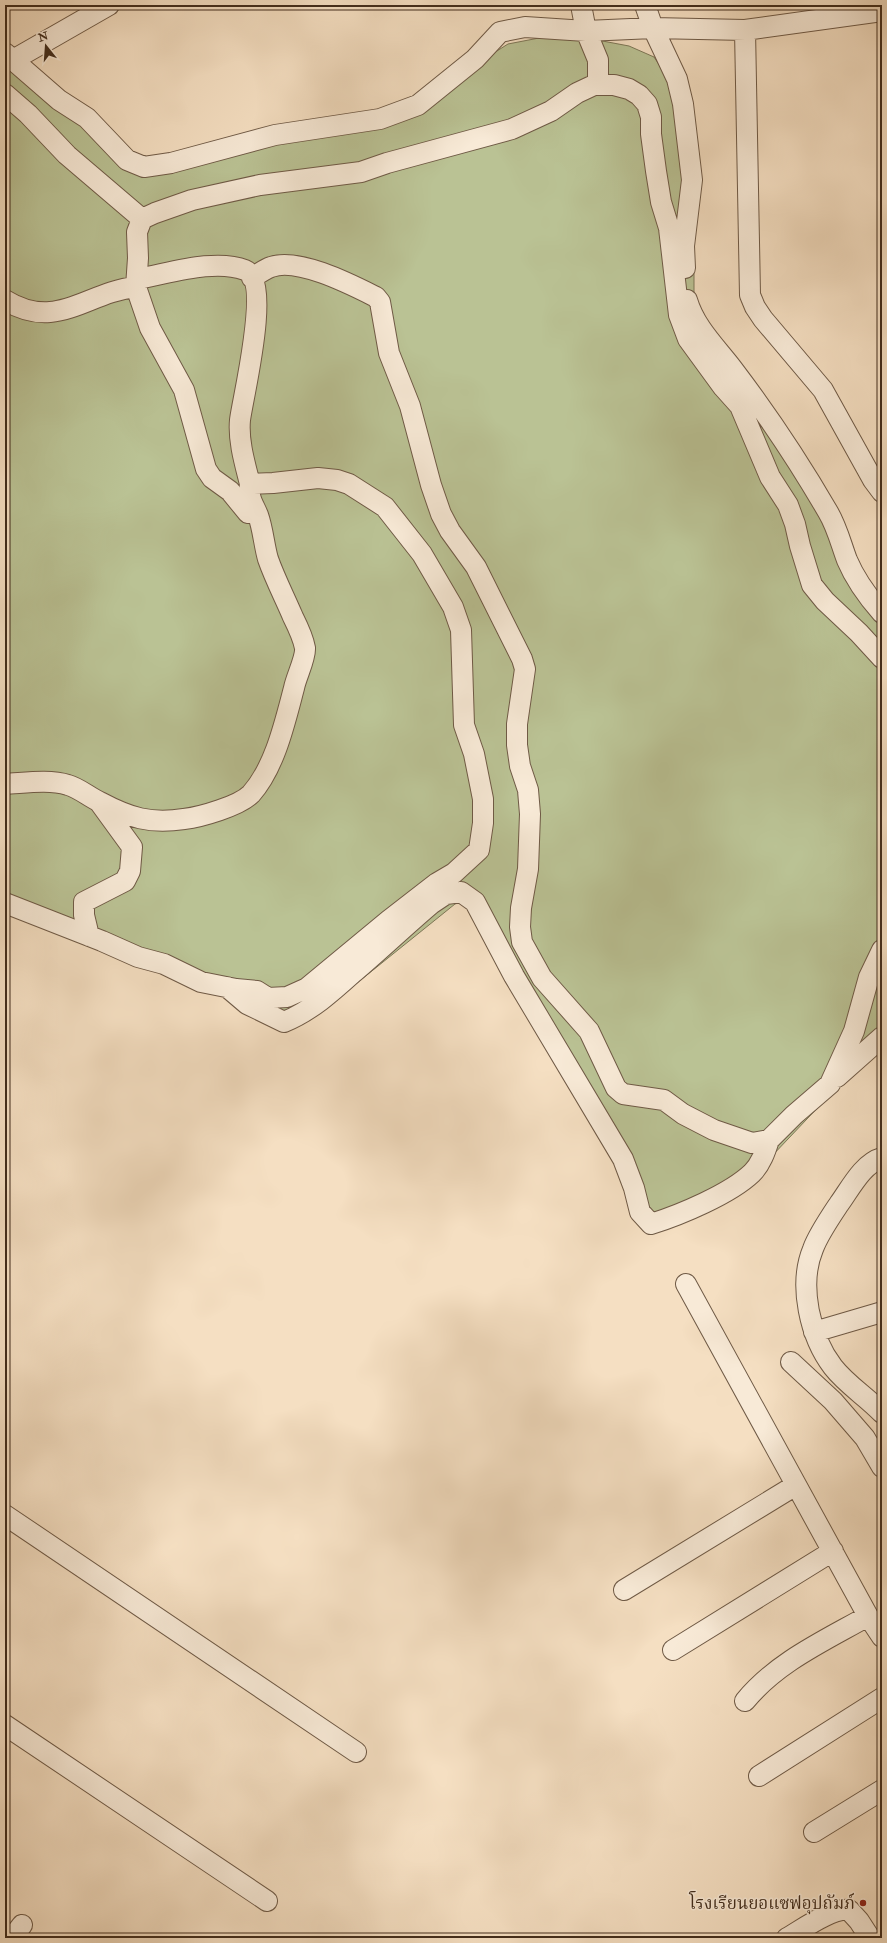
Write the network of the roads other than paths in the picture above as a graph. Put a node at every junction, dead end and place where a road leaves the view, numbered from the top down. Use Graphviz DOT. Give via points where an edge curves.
graph roads {
  1 [pos="109,5"];
  2 [pos="581,5"];
  3 [pos="645,5"];
  4 [pos="874,9"];
  5 [pos="653,28"];
  6 [pos="745,30"];
  7 [pos="586,31"];
  8 [pos="9,56"];
  9 [pos="598,85"];
  10 [pos="5,94"];
  11 [pos="142,219"];
  12 [pos="252,278"];
  13 [pos="136,283"];
  14 [pos="5,300"];
  15 [pos="250,484"];
  16 [pos="882,492"];
  17 [pos="250,510"];
  18 [pos="877,604"];
  19 [pos="882,658"];
  20 [pos="5,784"];
  21 [pos="100,803"];
  22 [pos="5,903"];
  23 [pos="88,936"];
  24 [pos="882,950"];
  25 [pos="227,987"];
  26 [pos="882,1037"];
  27 [pos="830,1083"];
  28 [pos="769,1140"];
  29 [pos="882,1158"];
  30 [pos="686,1284"];
  31 [pos="882,1312"];
  32 [pos="814,1332"];
  33 [pos="791,1362"];
  34 [pos="882,1413"];
  35 [pos="882,1468"];
  36 [pos="796,1485"];
  37 [pos="8,1523"];
  38 [pos="832,1551"];
  39 [pos="624,1590"];
  40 [pos="868,1616"];
  41 [pos="882,1636"];
  42 [pos="673,1650"];
  43 [pos="882,1698"];
  44 [pos="745,1701"];
  45 [pos="5,1725"];
  46 [pos="356,1752"];
  47 [pos="760,1776"];
  48 [pos="882,1790"];
  49 [pos="814,1832"];
  50 [pos="267,1901"];
  51 [pos="787,1938"];
  52 [pos="870,1938"];
  1 -- 8 [label="street"];
  2 -- 7 [label="street"];
  3 -- 5 [label="street"];
  4 -- 6 [label="street"];
  5 -- 6 [label="street"];
  5 -- 7 [label="street"];
  5 -- 18 [label="street" via="677,79 683,104 692,180 684,246 685,292 691,312 699,328 784,439 829,513 848,561"];
  6 -- 16 [label="street" via="750,295 762,319 823,390"];
  7 -- 8 [label="street" via="525,26 500,32 475,59 418,105 380,119 275,135 185,160 144,167 127,160 87,118 59,100"];
  7 -- 9 [label="street" via="598,60"];
  9 -- 11 [label="street" via="577,92 551,111 512,129 360,172 260,185 192,200"];
  9 -- 19 [label="street" via="630,89 646,104 651,117 661,202 669,228 679,315 688,339 740,406 770,477 788,505 812,585 825,602"];
  10 -- 11 [label="street" via="67,155"];
  11 -- 13 [label="street" via="137,232"];
  12 -- 13 [label="street" via="245,270 213,266 197,267"];
  12 -- 15 [label="street" via="256,288 254,339 240,422 243,454"];
  12 -- 28 [label="street" via="271,266 312,269 376,297 380,302 390,353 410,406 441,514 476,567 522,659 524,669 517,745 520,766 528,790 530,814 528,869 520,927 522,942 542,978 589,1031 616,1088 623,1094 664,1100 683,1114 714,1130 752,1143"];
  13 -- 14 [label="street" via="81,305 50,314 30,311"];
  13 -- 17 [label="street" via="150,328 184,390 206,469 212,478"];
  15 -- 17 [label="street"];
  15 -- 25 [label="street" via="318,478 350,484 385,508 422,554 453,607 460,630 464,725 474,754 483,799 483,823 479,850 454,873 388,921 307,988 287,997 268,998 257,991"];
  17 -- 21 [label="street" via="258,514 268,559 305,650 269,768 250,794 235,804 184,819 147,821"];
  20 -- 21 [label="street" via="70,785"];
  21 -- 23 [label="street" via="132,847 132,858 125,881 84,902"];
  22 -- 23 [label="street"];
  23 -- 25 [label="street" via="138,957 164,964 201,982"];
  24 -- 27 [label="street" via="869,977 854,1031"];
  25 -- 28 [label="street" via="248,1004 284,1022 302,1013 339,986 431,904 446,894 461,892 475,902 514,976 623,1159 640,1212 651,1224 705,1202 753,1173 764,1156"];
  26 -- 27 [label="street"];
  27 -- 28 [label="street"];
  29 -- 32 [label="street" via="877,1159 860,1175 812,1249 807,1274 807,1300"];
  30 -- 36 [label="street"];
  31 -- 32 [label="street"];
  32 -- 34 [label="street" via="832,1366"];
  33 -- 35 [label="street" via="834,1401 866,1438"];
  36 -- 38 [label="street"];
  36 -- 39 [label="street"];
  37 -- 46 [label="street"];
  38 -- 40 [label="street"];
  38 -- 42 [label="street"];
  40 -- 41 [label="street"];
  40 -- 44 [label="street" via="782,1665 757,1686"];
  43 -- 47 [label="street"];
  45 -- 50 [label="street"];
  48 -- 49 [label="street"];
  51 -- 52 [label="street" via="832,1913 843,1910 849,1910"];
}
